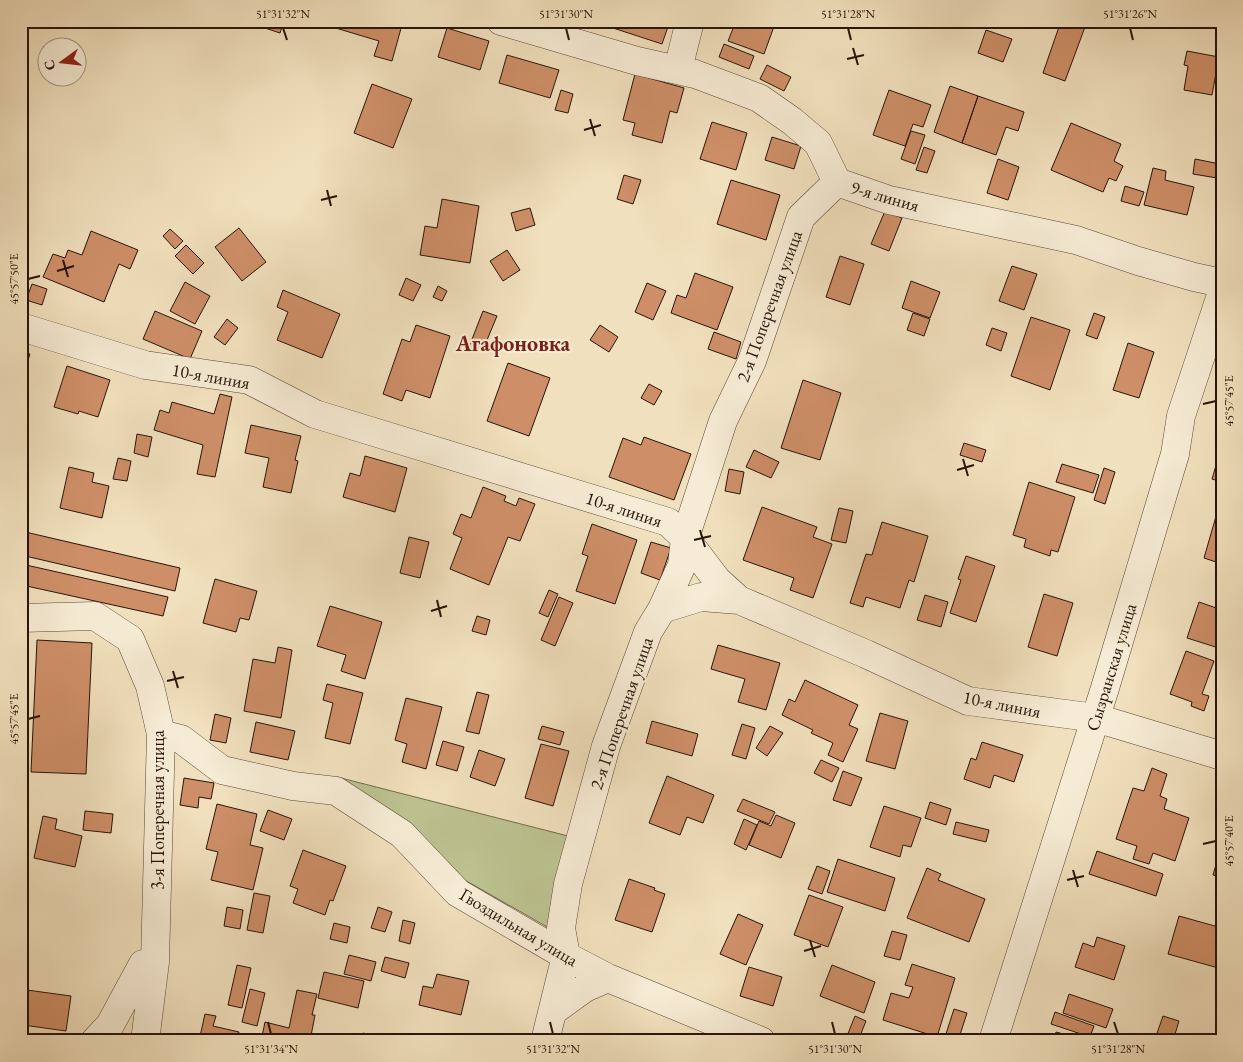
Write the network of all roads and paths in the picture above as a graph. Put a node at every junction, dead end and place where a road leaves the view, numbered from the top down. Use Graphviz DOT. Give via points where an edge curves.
graph roads {
  1 [pos="501,21"];
  2 [pos="690,21"];
  3 [pos="678,69"];
  4 [pos="837,182"];
  5 [pos="1222,283"];
  6 [pos="1222,292"];
  7 [pos="21,327"];
  8 [pos="1216,331"];
  9 [pos="685,538"];
  10 [pos="739,600"];
  11 [pos="662,609"];
  12 [pos="21,618"];
  13 [pos="1096,718"];
  14 [pos="161,734"];
  15 [pos="1222,756"];
  16 [pos="566,956"];
  17 [pos="155,962"];
  18 [pos="608,978"];
  19 [pos="553,1011"];
  20 [pos="95,1041"];
  21 [pos="146,1041"];
  22 [pos="546,1041"];
  23 [pos="760,1041"];
  24 [pos="993,1041"];
  1 -- 3 [label="street, 9-я линия" via="637,61"];
  2 -- 3 [label="street"];
  3 -- 4 [label="street, 9-я линия" via="759,98 792,121 818,143"];
  4 -- 5 [label="street, 9-я линия" via="888,200 1076,240 1138,261"];
  4 -- 9 [label="street, 2-я Поперечная улица" via="801,217 752,361 723,421"];
  6 -- 8 [label="street, Сызранская улица"];
  7 -- 9 [label="street, 10-я линия" via="145,365 249,380 315,414 668,522"];
  8 -- 13 [label="street, Сызранская улица" via="1181,416 1175,454"];
  9 -- 10 [label="street, 10-я линия" via="716,580"];
  9 -- 11 [label="street, 2-я Поперечная улица" via="682,565"];
  10 -- 11 [label="street" via="701,597"];
  10 -- 13 [label="street, 10-я линия" via="968,701"];
  11 -- 16 [label="street, 2-я Поперечная улица" via="648,632 606,746 568,884 561,928"];
  12 -- 14 [label="street, 3-я Поперечная улица" via="95,616 130,640 150,686"];
  13 -- 15 [label="street, 10-я линия"];
  13 -- 24 [label="street, Сызранская улица"];
  14 -- 16 [label="street, Гвоздильная улица" via="181,739 222,770 293,786 336,791 402,834 458,893"];
  14 -- 17 [label="street, 3-я Поперечная улица"];
  16 -- 18 [label="street, Гвоздильная улица"];
  16 -- 19 [label="street, 2-я Поперечная улица"];
  17 -- 20 [label="street" via="143,964 110,1025"];
  17 -- 21 [label="street, 3-я Поперечная улица"];
  18 -- 19 [label="street" via="585,988"];
  18 -- 23 [label="street, Гвоздильная улица"];
  19 -- 22 [label="street, 2-я Поперечная улица"];
}
